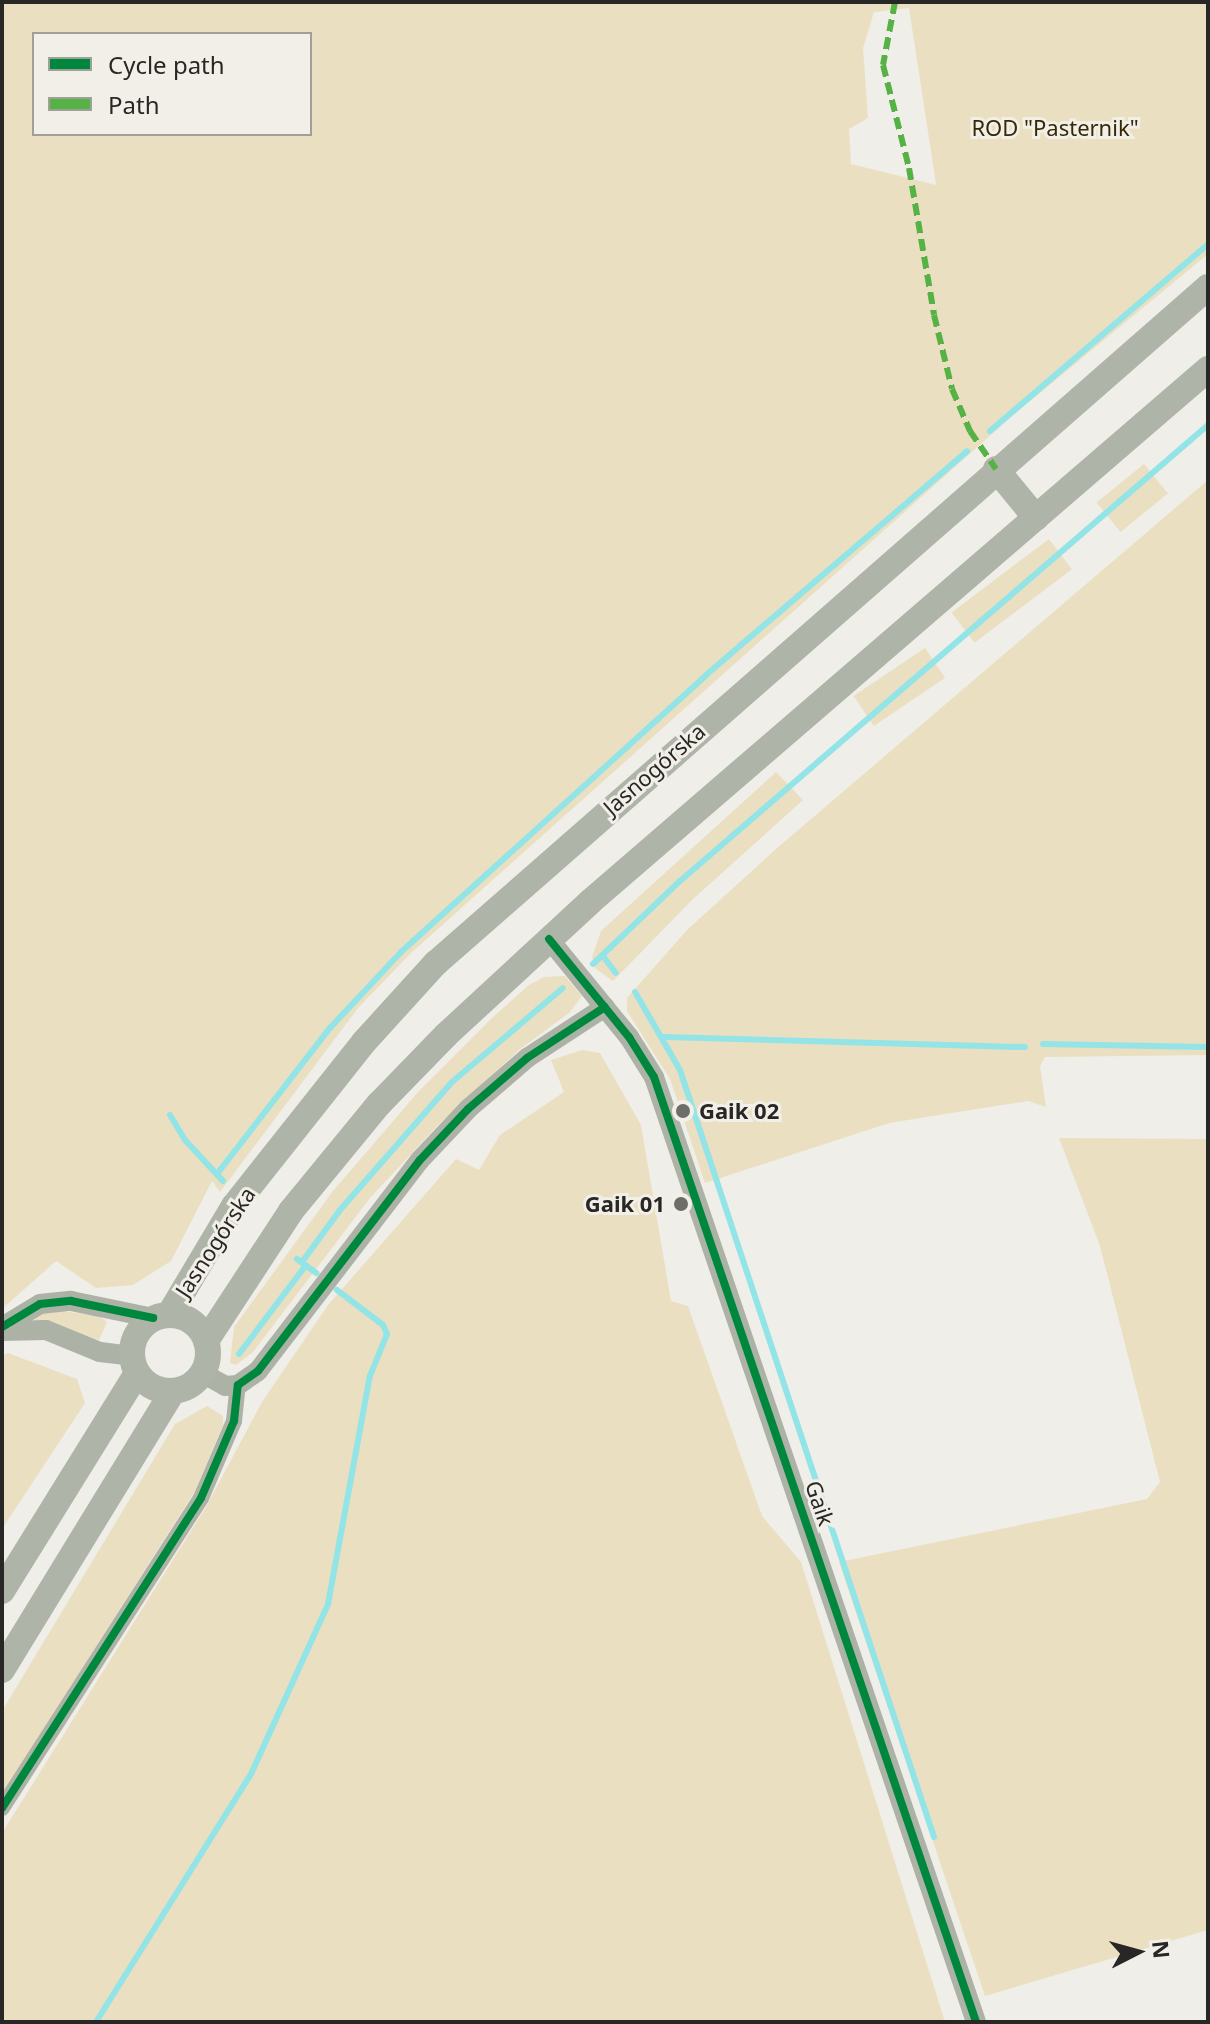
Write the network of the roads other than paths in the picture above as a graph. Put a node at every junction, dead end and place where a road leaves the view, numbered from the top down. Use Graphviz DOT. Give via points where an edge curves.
graph roads {
  1 [pos="1208,287"];
  2 [pos="1208,369"];
  3 [pos="996,469"];
  4 [pos="1036,518"];
  5 [pos="549,939"];
  6 [pos="605,1007"];
  7 [pos="161,1316"];
  8 [pos="2,1329"];
  9 [pos="206,1341"];
  10 [pos="134,1365"];
  11 [pos="202,1373"];
  12 [pos="238,1385"];
  13 [pos="173,1391"];
  14 [pos="2,1591"];
  15 [pos="2,1670"];
  16 [pos="2,1808"];
  17 [pos="976,2022"];
  1 -- 3 [label="main road, Jasnogórska"];
  2 -- 4 [label="main road, Jasnogórska"];
  3 -- 4 [label="main road"];
  3 -- 7 [label="main road, Jasnogórska" via="436,963 364,1042 234,1206"];
  4 -- 5 [label="main road, Jasnogórska"];
  5 -- 6 [label="street, Gaik"];
  5 -- 9 [label="main road, Jasnogórska" via="446,1035 343,1147 254,1262"];
  6 -- 12 [label="street" via="527,1058 468,1109 420,1160 258,1371"];
  6 -- 17 [label="street, Gaik" via="654,1077 669,1117"];
  7 -- 8 [label="street" via="71,1301 40,1304"];
  7 -- 9 [label="main road" via="193,1322"];
  7 -- 10 [label="main road" via="138,1332"];
  8 -- 10 [label="street" via="46,1330"];
  9 -- 11 [label="main road"];
  10 -- 13 [label="main road" via="152,1387"];
  10 -- 14 [label="main road"];
  11 -- 12 [label="street" via="213,1383"];
  11 -- 13 [label="main road"];
  12 -- 16 [label="street" via="234,1421 201,1498"];
  13 -- 15 [label="main road"];
}
